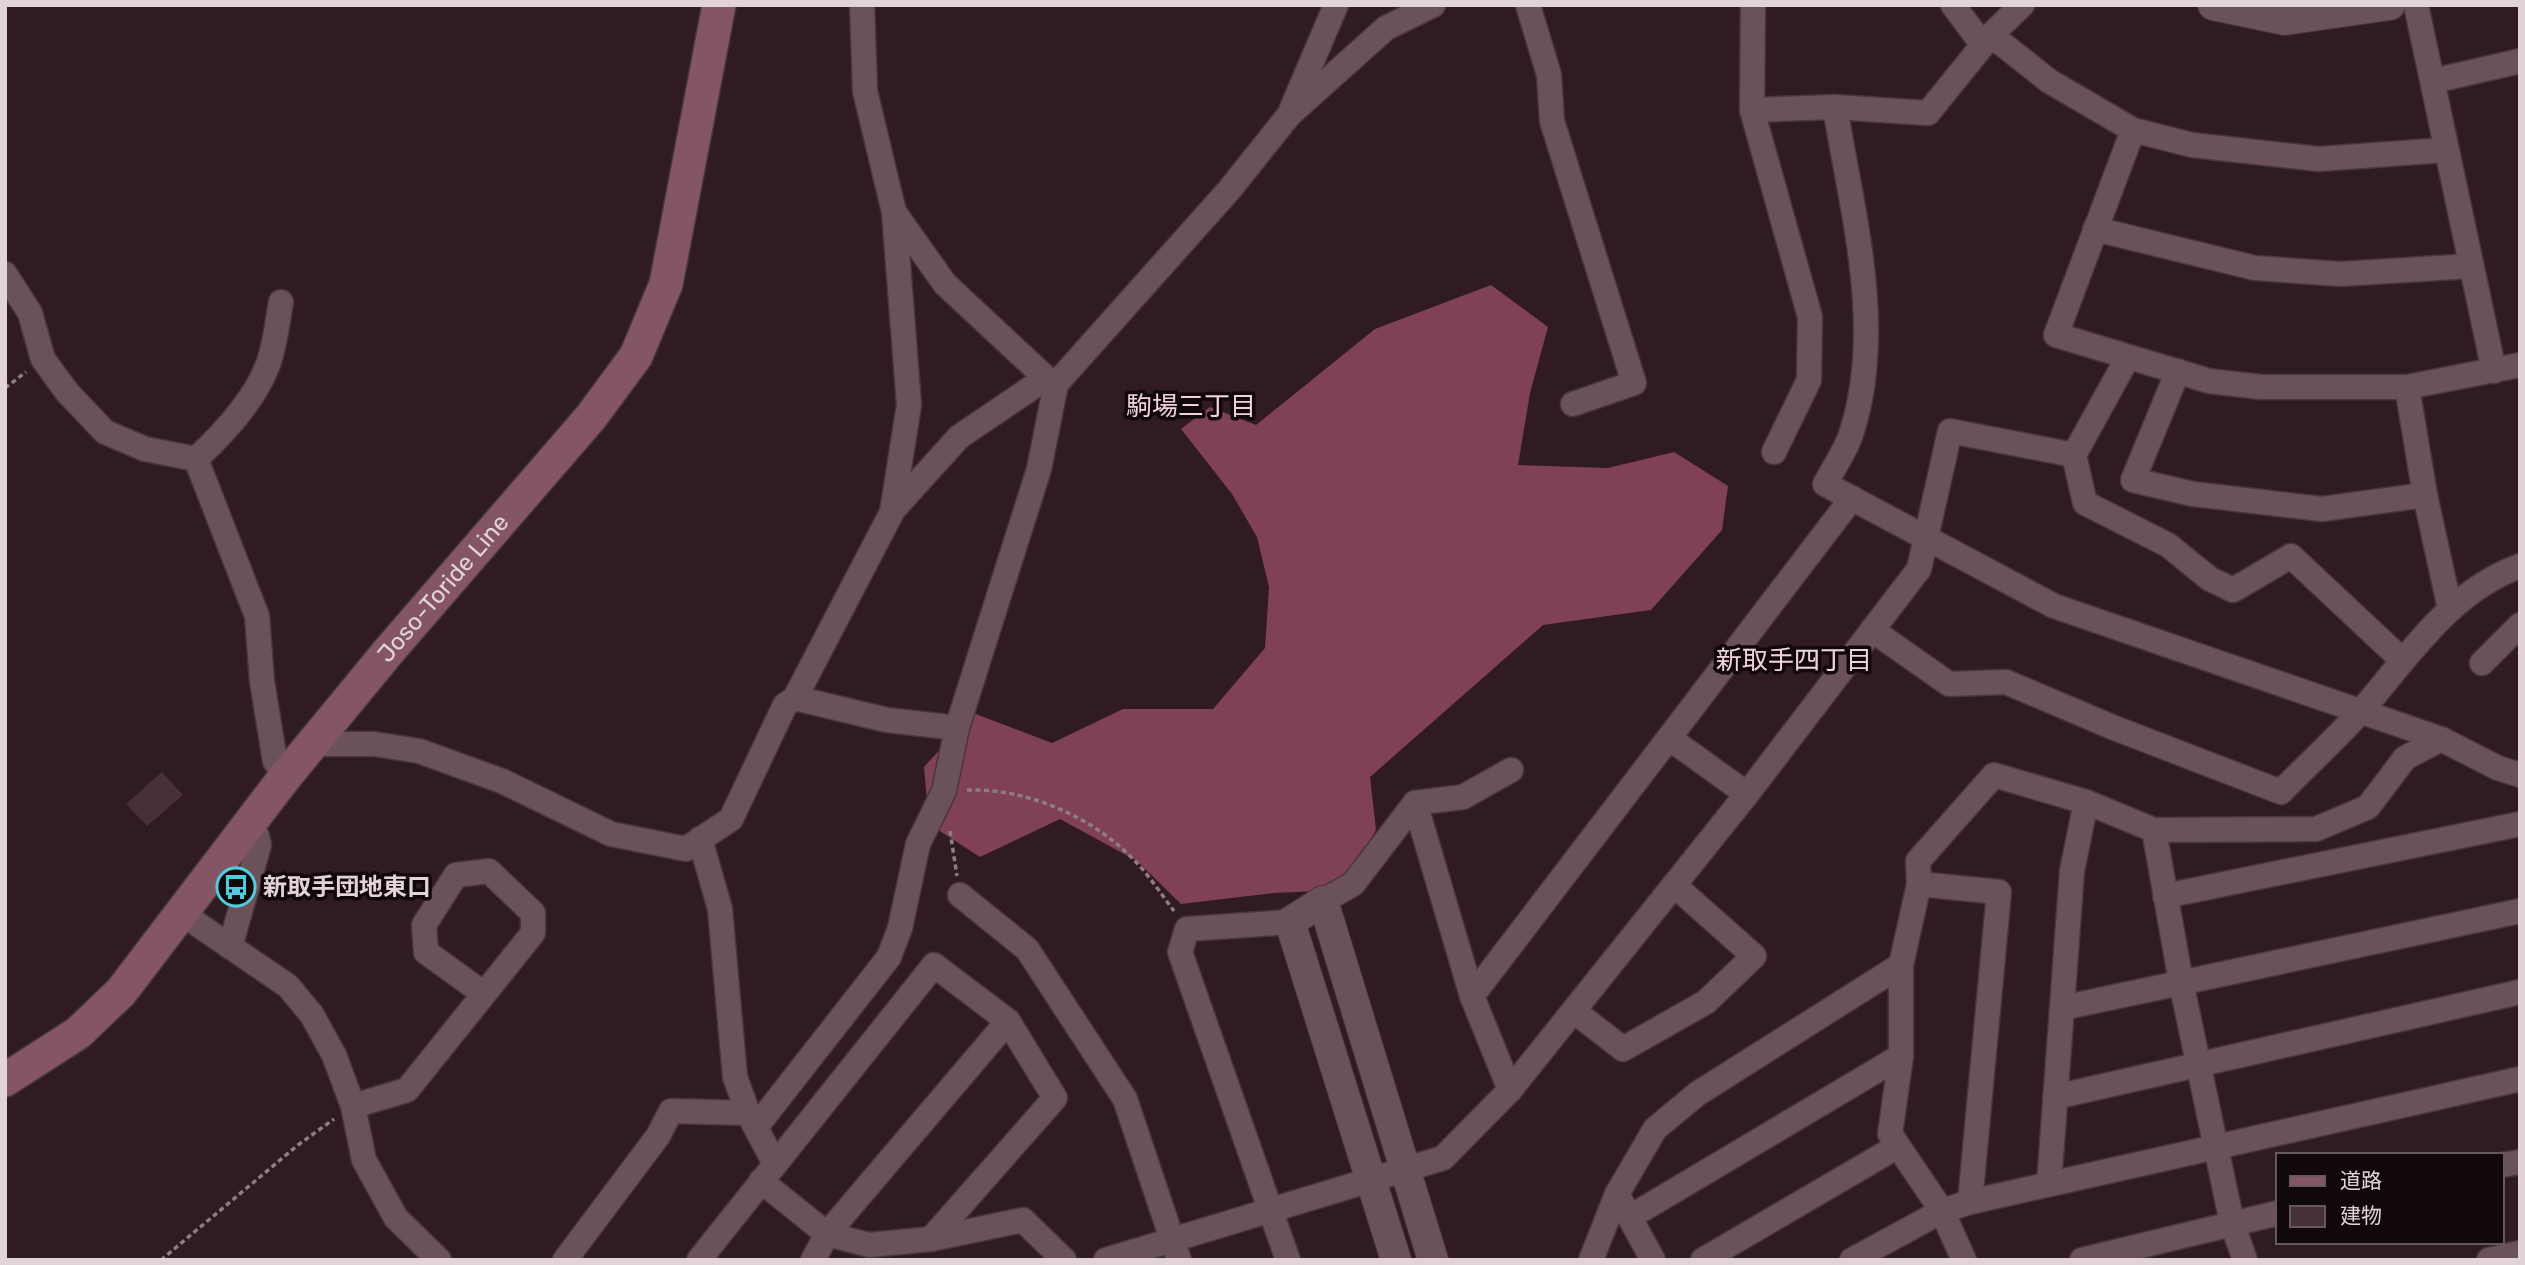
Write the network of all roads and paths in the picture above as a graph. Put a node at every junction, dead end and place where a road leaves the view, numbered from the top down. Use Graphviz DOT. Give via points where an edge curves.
graph roads {
  1 [pos="719,5"];
  2 [pos="862,5"];
  3 [pos="1336,5"];
  4 [pos="1433,5"];
  5 [pos="1528,5"];
  6 [pos="1753,5"];
  7 [pos="1953,5"];
  8 [pos="2022,5"];
  9 [pos="2213,5"];
  10 [pos="2390,5"];
  11 [pos="2416,5"];
  12 [pos="1987,40"];
  13 [pos="2520,61"];
  14 [pos="2433,81"];
  15 [pos="1835,107"];
  16 [pos="1752,110"];
  17 [pos="1289,115"];
  18 [pos="2133,130"];
  19 [pos="2445,150"];
  20 [pos="894,212"];
  21 [pos="2095,229"];
  22 [pos="2471,266"];
  23 [pos="5,274"];
  24 [pos="281,302"];
  25 [pos="2128,357"];
  26 [pos="2520,365"];
  27 [pos="2178,371"];
  28 [pos="2494,371"];
  29 [pos="1051,381"];
  30 [pos="2407,387"];
  31 [pos="1573,404"];
  32 [pos="1774,452"];
  33 [pos="2074,454"];
  34 [pos="196,459"];
  35 [pos="2425,495"];
  36 [pos="1852,498"];
  37 [pos="892,512"];
  38 [pos="1926,540"];
  39 [pos="2516,575"];
  40 [pos="2450,609"];
  41 [pos="2520,625"];
  42 [pos="1872,630"];
  43 [pos="2401,659"];
  44 [pos="2482,663"];
  45 [pos="795,698"];
  46 [pos="2360,712"];
  47 [pos="957,728"];
  48 [pos="1669,738"];
  49 [pos="2441,738"];
  50 [pos="313,744"];
  51 [pos="1511,770"];
  52 [pos="2520,775"];
  53 [pos="285,777"];
  54 [pos="944,791"];
  55 [pos="1747,794"];
  56 [pos="2086,802"];
  57 [pos="1415,803"];
  58 [pos="2520,824"];
  59 [pos="248,825"];
  60 [pos="950,830"];
  61 [pos="2154,830"];
  62 [pos="700,839"];
  63 [pos="1919,884"];
  64 [pos="1674,885"];
  65 [pos="960,895"];
  66 [pos="2165,896"];
  67 [pos="1323,901"];
  68 [pos="2520,911"];
  69 [pos="181,913"];
  70 [pos="1290,922"];
  71 [pos="1187,929"];
  72 [pos="230,947"];
  73 [pos="1902,965"];
  74 [pos="2181,982"];
  75 [pos="2520,992"];
  76 [pos="484,993"];
  77 [pos="1472,996"];
  78 [pos="2062,1008"];
  79 [pos="1574,1011"];
  80 [pos="1008,1021"];
  81 [pos="1901,1056"];
  82 [pos="2199,1064"];
  83 [pos="2520,1079"];
  84 [pos="5,1080"];
  85 [pos="1510,1090"];
  86 [pos="2055,1097"];
  87 [pos="353,1106"];
  88 [pos="752,1120"];
  89 [pos="1898,1146"];
  90 [pos="2216,1147"];
  91 [pos="1404,1168"];
  92 [pos="768,1172"];
  93 [pos="1370,1179"];
  94 [pos="2049,1184"];
  95 [pos="1617,1194"];
  96 [pos="1970,1202"];
  97 [pos="1273,1209"];
  98 [pos="1941,1211"];
  99 [pos="2276,1213"];
  100 [pos="1630,1217"];
  101 [pos="2232,1223"];
  102 [pos="827,1234"];
  103 [pos="931,1239"];
  104 [pos="1176,1249"];
  105 [pos="2520,1253"];
  106 [pos="161,1260"];
  107 [pos="439,1260"];
  108 [pos="565,1260"];
  109 [pos="699,1260"];
  110 [pos="813,1260"];
  111 [pos="1064,1260"];
  112 [pos="1106,1260"];
  113 [pos="1288,1260"];
  114 [pos="1396,1260"];
  115 [pos="1433,1260"];
  116 [pos="1591,1260"];
  117 [pos="1653,1260"];
  118 [pos="1703,1260"];
  119 [pos="1852,1260"];
  120 [pos="1964,1260"];
  121 [pos="2082,1260"];
  122 [pos="2245,1260"];
  123 [pos="2489,1260"];
  1 -- 50 [label="main road, Joso-Toride Line" via="666,284 636,356 591,417"];
  2 -- 20 [label="street" via="865,91"];
  3 -- 17 [label="street"];
  4 -- 17 [label="street" via="1386,28"];
  5 -- 31 [label="street" via="1549,75 1552,121 1634,383"];
  6 -- 16 [label="street"];
  7 -- 12 [label="street"];
  8 -- 12 [label="street"];
  9 -- 10 [label="street" via="2285,20"];
  11 -- 14 [label="street"];
  12 -- 15 [label="street" via="1928,113"];
  12 -- 18 [label="street"];
  13 -- 14 [label="street"];
  14 -- 19 [label="street"];
  15 -- 16 [label="street"];
  15 -- 36 [label="street" via="1865,290 1864,377 1852,433 1825,484"];
  16 -- 32 [label="street" via="1810,317 1809,380"];
  17 -- 29 [label="street" via="1230,189"];
  18 -- 19 [label="street" via="2192,145 2319,159"];
  18 -- 21 [label="street"];
  19 -- 22 [label="street"];
  20 -- 29 [label="street" via="945,284"];
  20 -- 37 [label="street" via="909,405"];
  21 -- 22 [label="street" via="2255,268 2341,274"];
  21 -- 25 [label="street" via="2056,335"];
  22 -- 28 [label="street"];
  23 -- 34 [label="street" via="30,313 43,359 105,432 145,449"];
  24 -- 34 [label="street" via="268,365 259,384 217,440"];
  25 -- 27 [label="street"];
  25 -- 33 [label="street"];
  26 -- 28 [label="street"];
  27 -- 30 [label="street" via="2209,381 2261,387"];
  27 -- 35 [label="street" via="2133,480 2193,494 2322,509"];
  28 -- 30 [label="street"];
  29 -- 37 [label="street" via="959,437"];
  29 -- 47 [label="street" via="1039,470"];
  30 -- 35 [label="street"];
  33 -- 38 [label="street" via="1950,431"];
  33 -- 43 [label="street" via="2085,503 2168,545 2210,579 2233,590 2291,556"];
  34 -- 53 [label="street" via="257,616 275,761"];
  35 -- 40 [label="street"];
  36 -- 38 [label="street"];
  36 -- 48 [label="street"];
  37 -- 45 [label="street"];
  38 -- 42 [label="street" via="1919,569"];
  38 -- 46 [label="street" via="2054,606"];
  39 -- 40 [label="street"];
  40 -- 43 [label="street"];
  41 -- 44 [label="street"];
  42 -- 46 [label="street" via="1949,684 2006,682 2281,792"];
  42 -- 55 [label="street"];
  43 -- 46 [label="street"];
  45 -- 47 [label="street" via="887,720"];
  45 -- 62 [label="street" via="785,705 731,819"];
  46 -- 49 [label="street"];
  47 -- 54 [label="street"];
  48 -- 55 [label="street"];
  48 -- 77 [label="street"];
  49 -- 52 [label="street"];
  49 -- 61 [label="street" via="2405,758 2368,807 2316,829"];
  50 -- 53 [label="main road, Joso-Toride Line"];
  50 -- 62 [label="street" via="374,744 419,751 502,781 611,834 686,849"];
  51 -- 57 [label="street" via="1463,797"];
  53 -- 59 [label="main road, Joso-Toride Line"];
  54 -- 71 [label="path" via="983,790 1022,797 1088,823 1135,861"];
  54 -- 88 [label="street" via="918,844 889,957"];
  55 -- 64 [label="street"];
  56 -- 61 [label="street"];
  56 -- 63 [label="street" via="1994,775 1919,861"];
  56 -- 78 [label="street" via="2072,871"];
  57 -- 67 [label="street" via="1353,884"];
  57 -- 77 [label="street"];
  58 -- 66 [label="street"];
  59 -- 69 [label="main road, Joso-Toride Line"];
  59 -- 72 [label="street" via="259,845"];
  60 -- 65 [label="path"];
  61 -- 66 [label="street"];
  62 -- 88 [label="street" via="720,909 735,1077"];
  63 -- 73 [label="street"];
  63 -- 96 [label="street" via="1999,892"];
  64 -- 79 [label="street"];
  64 -- 79 [label="street" via="1754,956 1706,1003 1622,1049"];
  65 -- 104 [label="street" via="1027,948 1125,1099"];
  66 -- 74 [label="street"];
  67 -- 70 [label="street"];
  67 -- 91 [label="street"];
  68 -- 74 [label="street"];
  69 -- 72 [label="street"];
  69 -- 84 [label="main road, Joso-Toride Line" via="99,1015"];
  70 -- 71 [label="street"];
  70 -- 93 [label="street"];
  71 -- 97 [label="street" via="1180,951"];
  72 -- 87 [label="street" via="288,986 312,1015 334,1055"];
  73 -- 81 [label="street"];
  73 -- 95 [label="street" via="1697,1094 1655,1129"];
  74 -- 78 [label="street"];
  74 -- 82 [label="street"];
  75 -- 82 [label="street"];
  76 -- 76 [label="street" via="533,933 533,913 489,871 456,875 424,925 426,953"];
  76 -- 87 [label="street" via="407,1090"];
  77 -- 85 [label="street"];
  78 -- 86 [label="street"];
  79 -- 85 [label="street"];
  80 -- 92 [label="street" via="934,965"];
  80 -- 102 [label="street"];
  80 -- 103 [label="street" via="1055,1098"];
  81 -- 89 [label="street" via="1890,1134"];
  81 -- 100 [label="street"];
  82 -- 86 [label="street"];
  82 -- 90 [label="street"];
  83 -- 90 [label="street"];
  85 -- 91 [label="street" via="1443,1158"];
  86 -- 94 [label="street"];
  87 -- 106 [label="path" via="298,1145"];
  87 -- 107 [label="street" via="364,1160 396,1218"];
  88 -- 92 [label="street"];
  88 -- 108 [label="street" via="671,1111"];
  89 -- 98 [label="street"];
  89 -- 118 [label="street"];
  90 -- 94 [label="street"];
  90 -- 101 [label="street"];
  91 -- 93 [label="street"];
  91 -- 115 [label="street"];
  92 -- 102 [label="street"];
  92 -- 109 [label="street"];
  93 -- 97 [label="street"];
  93 -- 114 [label="street"];
  94 -- 96 [label="street"];
  95 -- 100 [label="street"];
  95 -- 116 [label="street"];
  96 -- 98 [label="street"];
  97 -- 104 [label="street"];
  97 -- 113 [label="street"];
  98 -- 119 [label="street"];
  98 -- 120 [label="street"];
  99 -- 101 [label="street"];
  100 -- 117 [label="street"];
  101 -- 121 [label="street"];
  101 -- 122 [label="street"];
  102 -- 103 [label="street" via="869,1245"];
  102 -- 110 [label="street"];
  103 -- 111 [label="street" via="1023,1220"];
  104 -- 112 [label="street"];
  105 -- 123 [label="street"];
}
